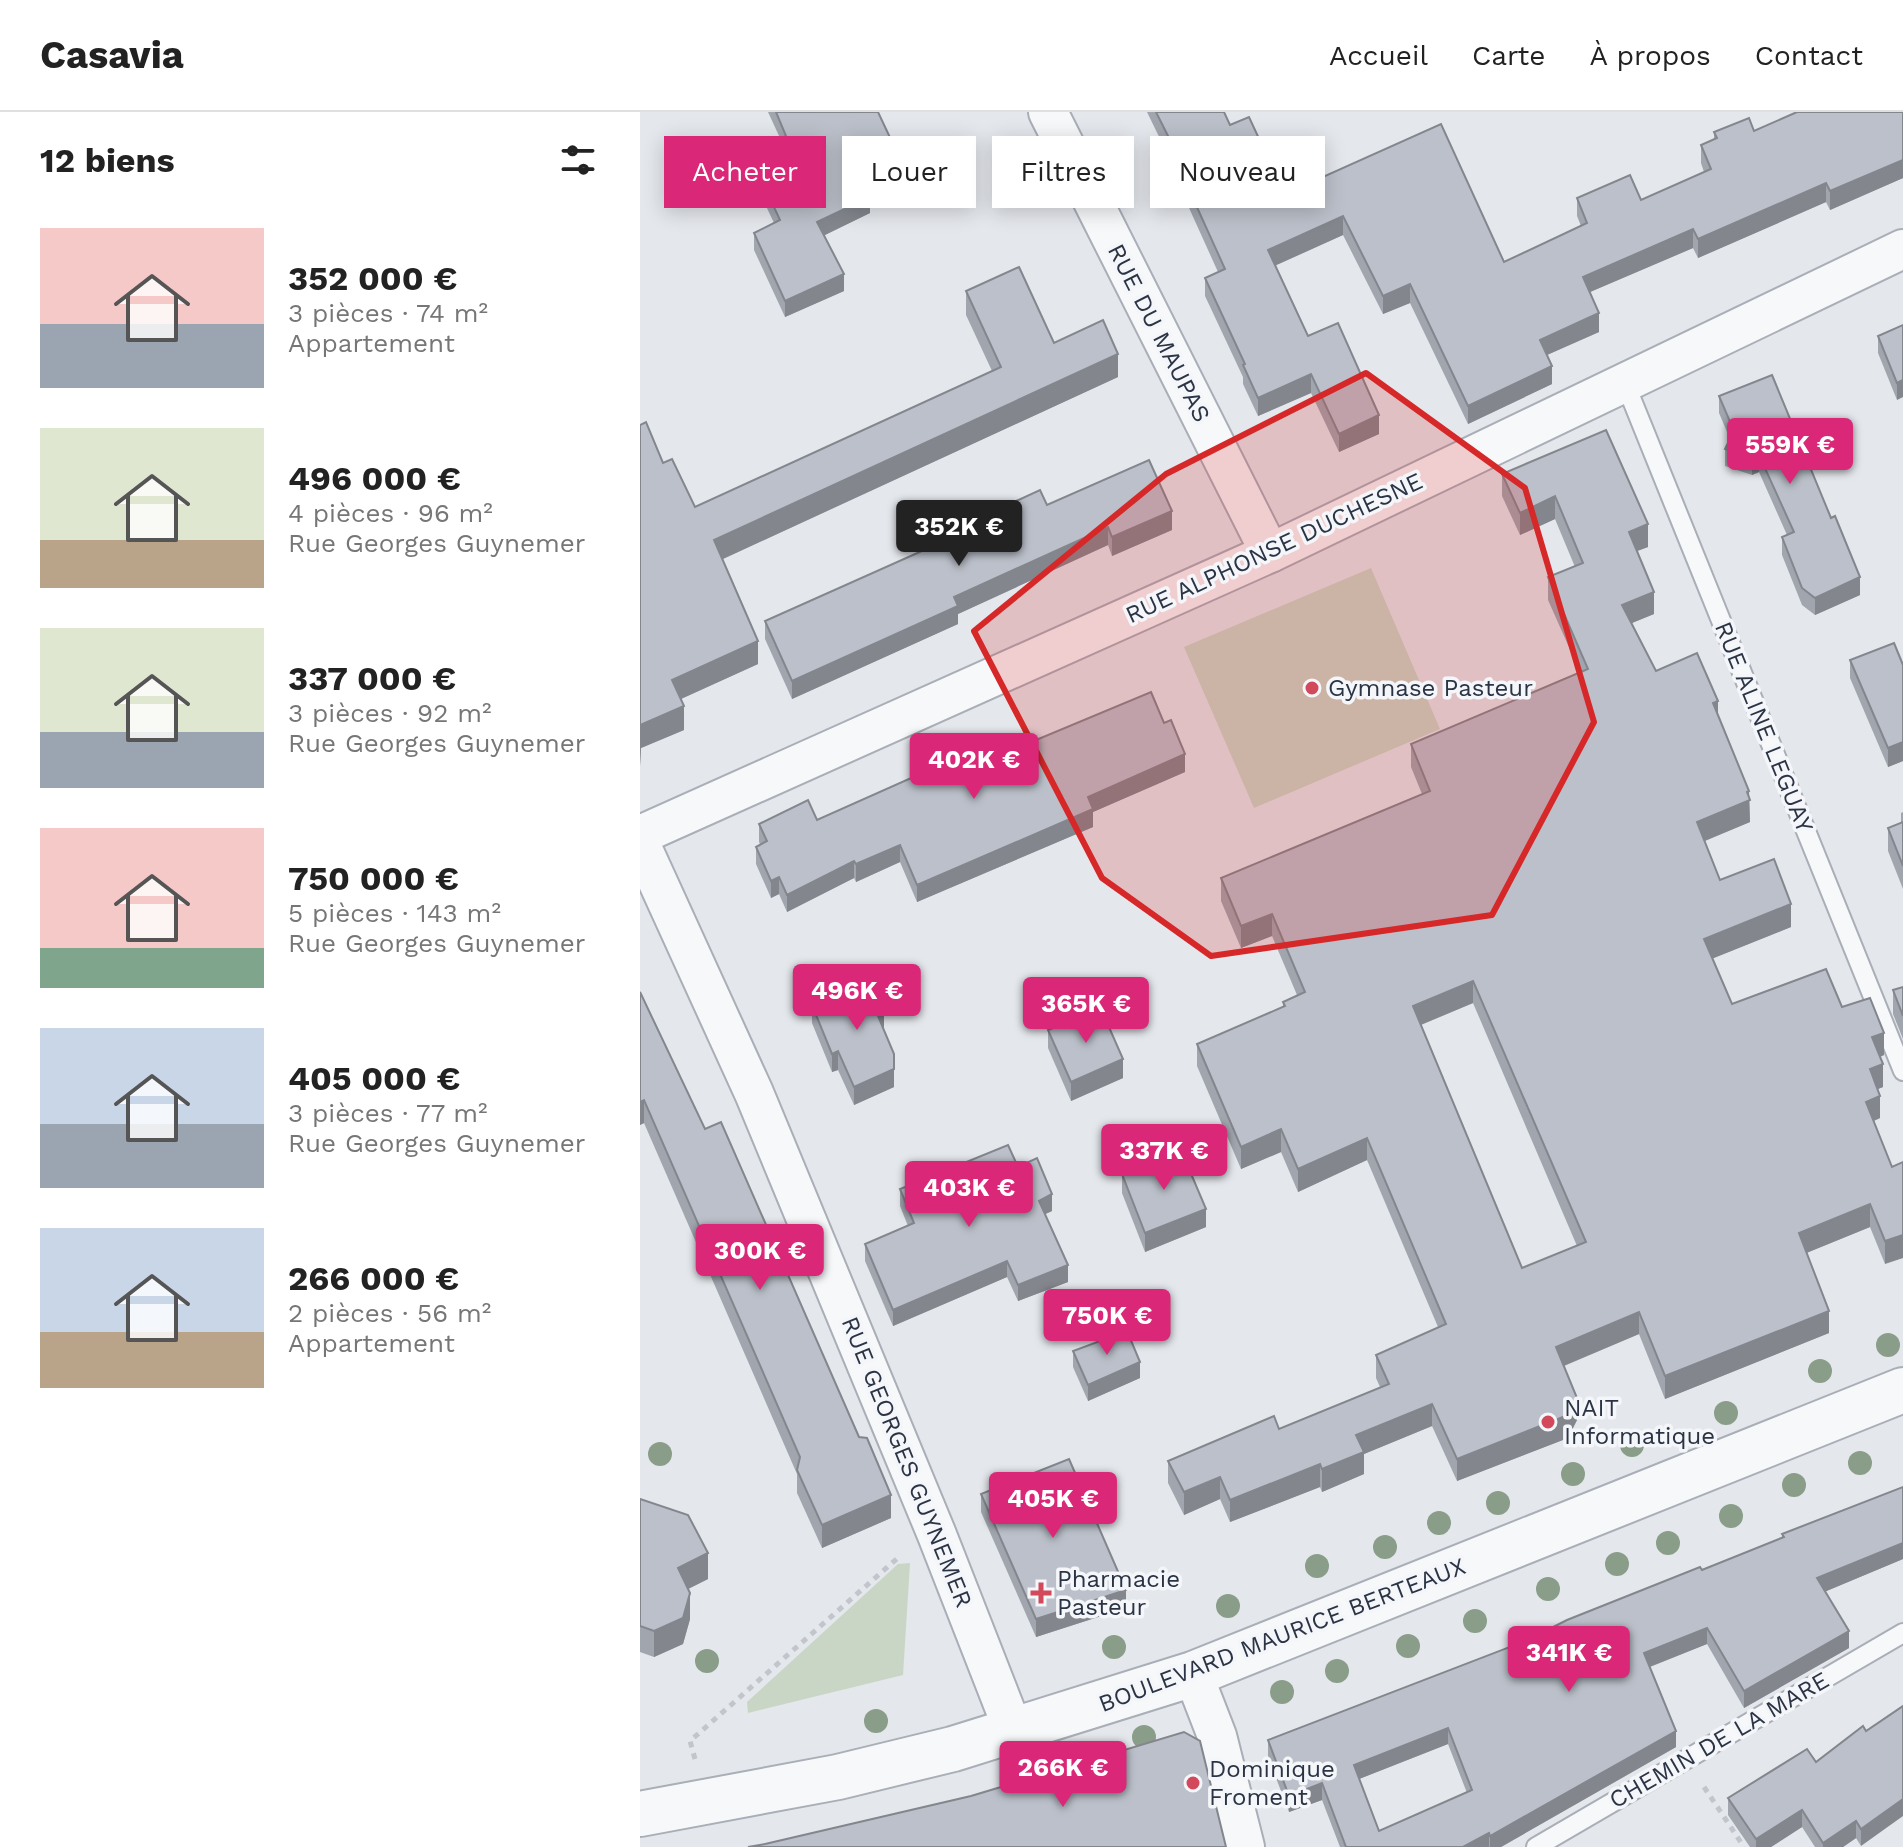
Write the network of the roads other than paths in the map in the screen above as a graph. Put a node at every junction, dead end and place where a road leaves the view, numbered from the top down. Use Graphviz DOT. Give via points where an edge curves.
graph roads {
  1 [pos="1048,112"];
  2 [pos="1903,249"];
  3 [pos="1625,383"];
  4 [pos="1270,553"];
  5 [pos="640,835"];
  6 [pos="640,843"];
  7 [pos="1903,1071"];
  8 [pos="1903,1390"];
  9 [pos="1903,1633"];
  10 [pos="1193,1674"];
  11 [pos="1014,1732"];
  12 [pos="640,1814"];
  13 [pos="1245,1847"];
  14 [pos="1536,1847"];
  1 -- 4 [label="street, RUE DU MAUPAS"];
  2 -- 3 [label="street, RUE ALPHONSE DUCHESNE"];
  3 -- 4 [label="street, RUE ALPHONSE DUCHESNE"];
  3 -- 7 [label="lane, RUE ALINE LEGUAY"];
  4 -- 5 [label="street, RUE ALPHONSE DUCHESNE"];
  6 -- 11 [label="street, RUE GEORGES GUYNEMER" via="754,1093"];
  8 -- 10 [label="street, BOULEVARD MAURICE BERTEAUX"];
  9 -- 14 [label="lane, CHEMIN DE LA MARE"];
  10 -- 11 [label="street, BOULEVARD MAURICE BERTEAUX"];
  10 -- 13 [label="street" via="1217,1736"];
  11 -- 12 [label="street, BOULEVARD MAURICE BERTEAUX" via="838,1777"];
}
